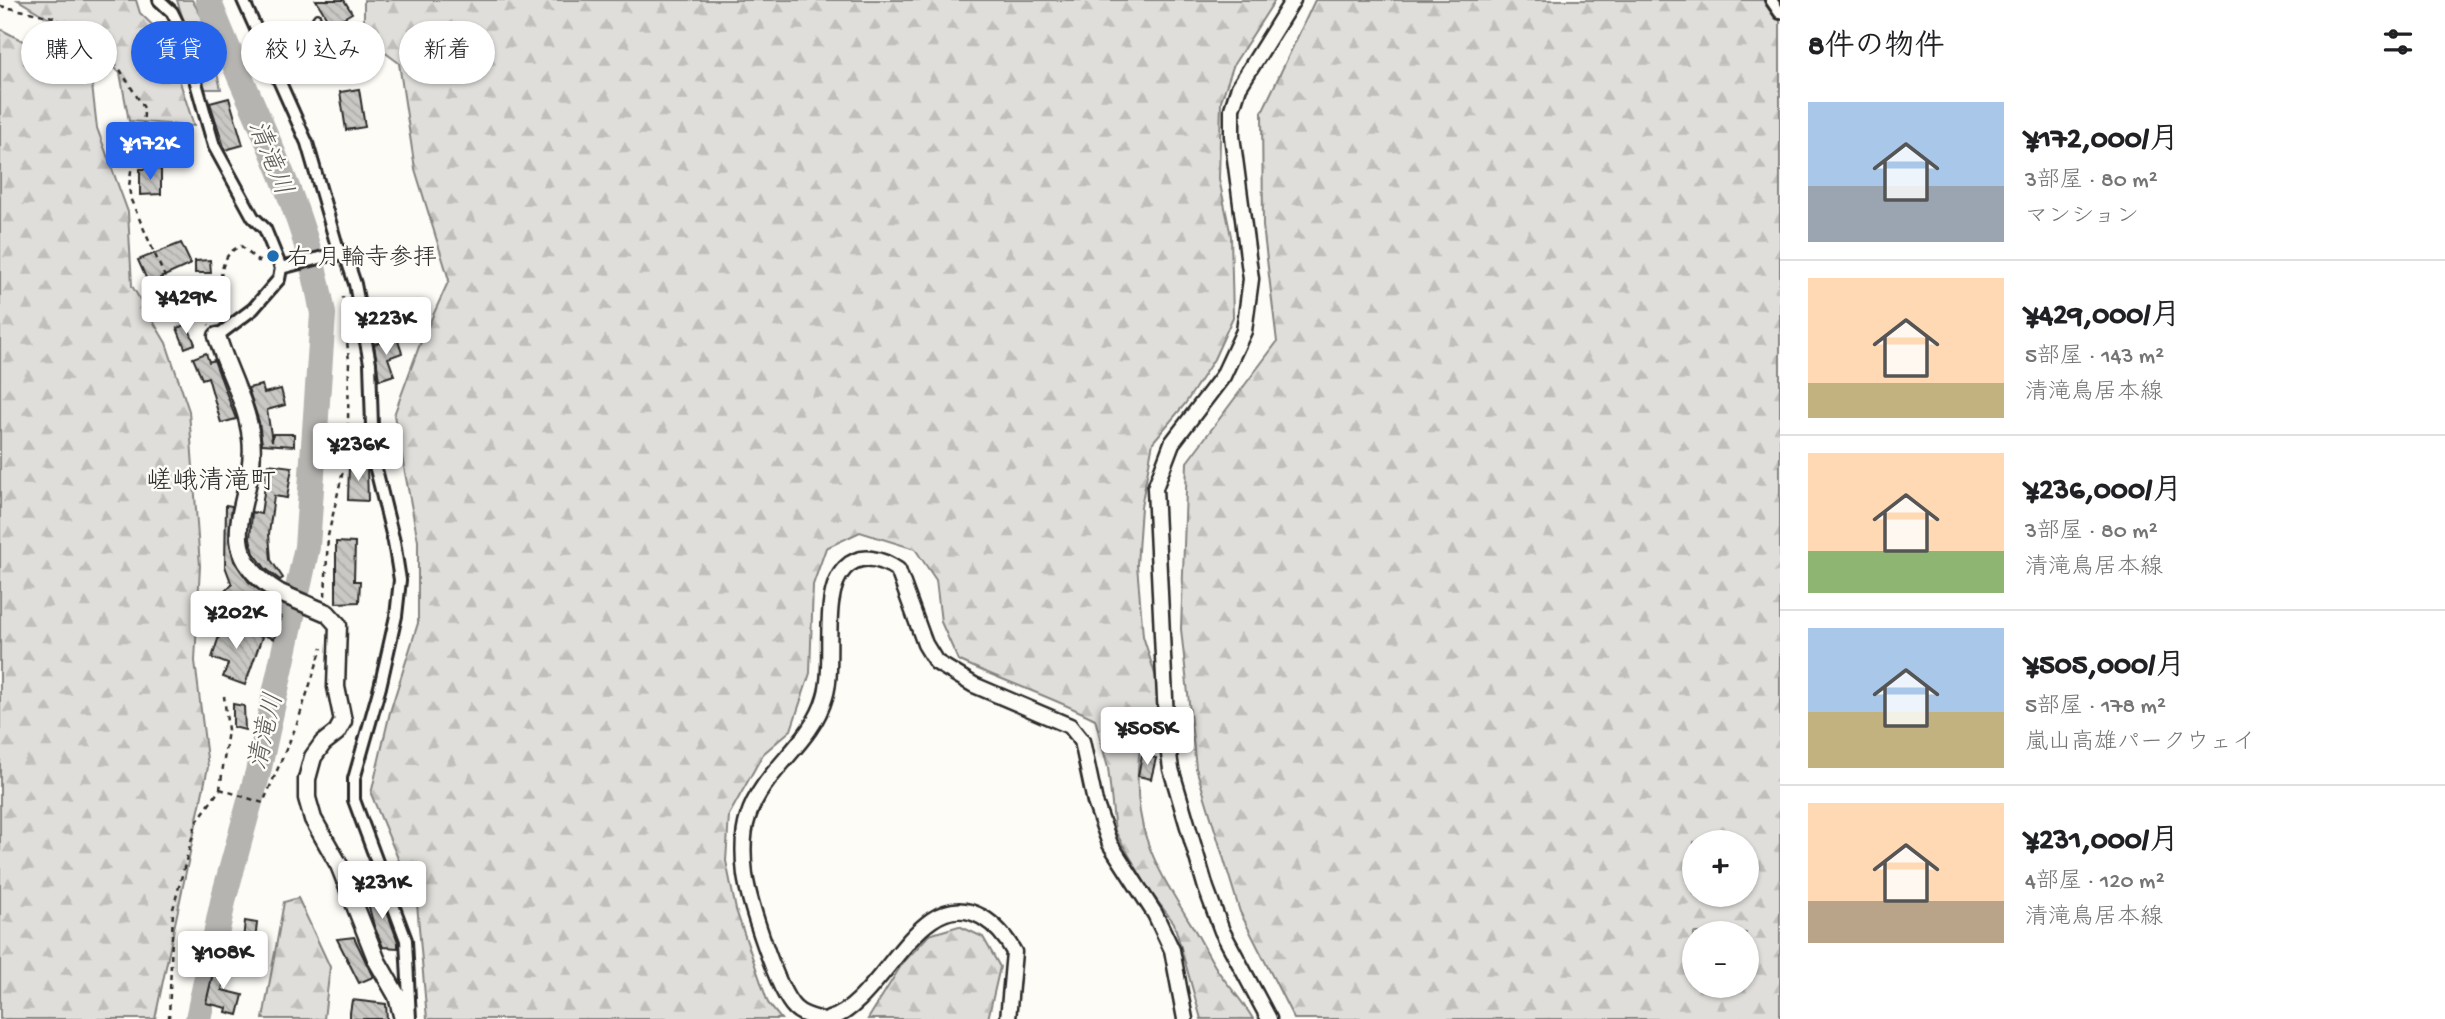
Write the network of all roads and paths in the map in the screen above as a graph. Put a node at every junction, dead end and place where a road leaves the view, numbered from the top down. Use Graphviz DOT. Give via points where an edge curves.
graph roads {
  1 [pos="159,0"];
  2 [pos="243,0"];
  3 [pos="1293,0"];
  4 [pos="1771,0"];
  5 [pos="0,6"];
  6 [pos="1780,13"];
  7 [pos="317,18"];
  8 [pos="253,21"];
  9 [pos="315,21"];
  10 [pos="281,84"];
  11 [pos="337,254"];
  12 [pos="258,261"];
  13 [pos="283,268"];
  14 [pos="344,292"];
  15 [pos="220,334"];
  16 [pos="325,571"];
  17 [pos="321,651"];
  18 [pos="224,696"];
  19 [pos="220,789"];
  20 [pos="169,1019"];
  21 [pos="403,1019"];
  22 [pos="410,1019"];
  23 [pos="818,1019"];
  24 [pos="829,1019"];
  25 [pos="1008,1019"];
  26 [pos="1185,1019"];
  27 [pos="1269,1019"];
  1 -- 13 [label="street" via="181,30 214,146 253,217 265,229"];
  2 -- 8 [label="street"];
  3 -- 27 [label="street" via="1239,88 1232,109 1251,279 1244,331 1223,376 1172,443 1155,488 1171,769 1222,931"];
  4 -- 6 [label="street"];
  5 -- 15 [label="path" via="53,17 84,36 119,68 144,108 143,146 131,171 131,200 168,284"];
  7 -- 9 [label="lane"];
  10 -- 11 [label="street" via="307,143"];
  11 -- 13 [label="street"];
  11 -- 22 [label="street" via="347,260 355,284 370,363 373,457 400,580 380,687 354,779 354,800 403,927 411,981"];
  12 -- 15 [label="path" via="241,246 231,249 225,258"];
  13 -- 15 [label="street" via="253,309"];
  14 -- 16 [label="path" via="348,422"];
  15 -- 21 [label="main road, bridge" via="251,452 239,519 251,571 280,593 327,613 338,625 336,687 343,720 337,733 313,757 307,798 377,961 397,996"];
  17 -- 19 [label="path" via="297,724 263,803"];
  18 -- 19 [label="path" via="228,730"];
  19 -- 20 [label="path" via="196,823 173,909"];
  23 -- 26 [label="street" via="795,1008 772,966 745,876 747,817 826,697 835,585 844,569 872,558 898,570 936,662 963,679 1070,726 1082,741 1110,844 1155,914 1172,950"];
  24 -- 25 [label="street" via="843,1015 861,1000 913,937 936,916 953,909 973,912 995,925 1014,952"];
}
